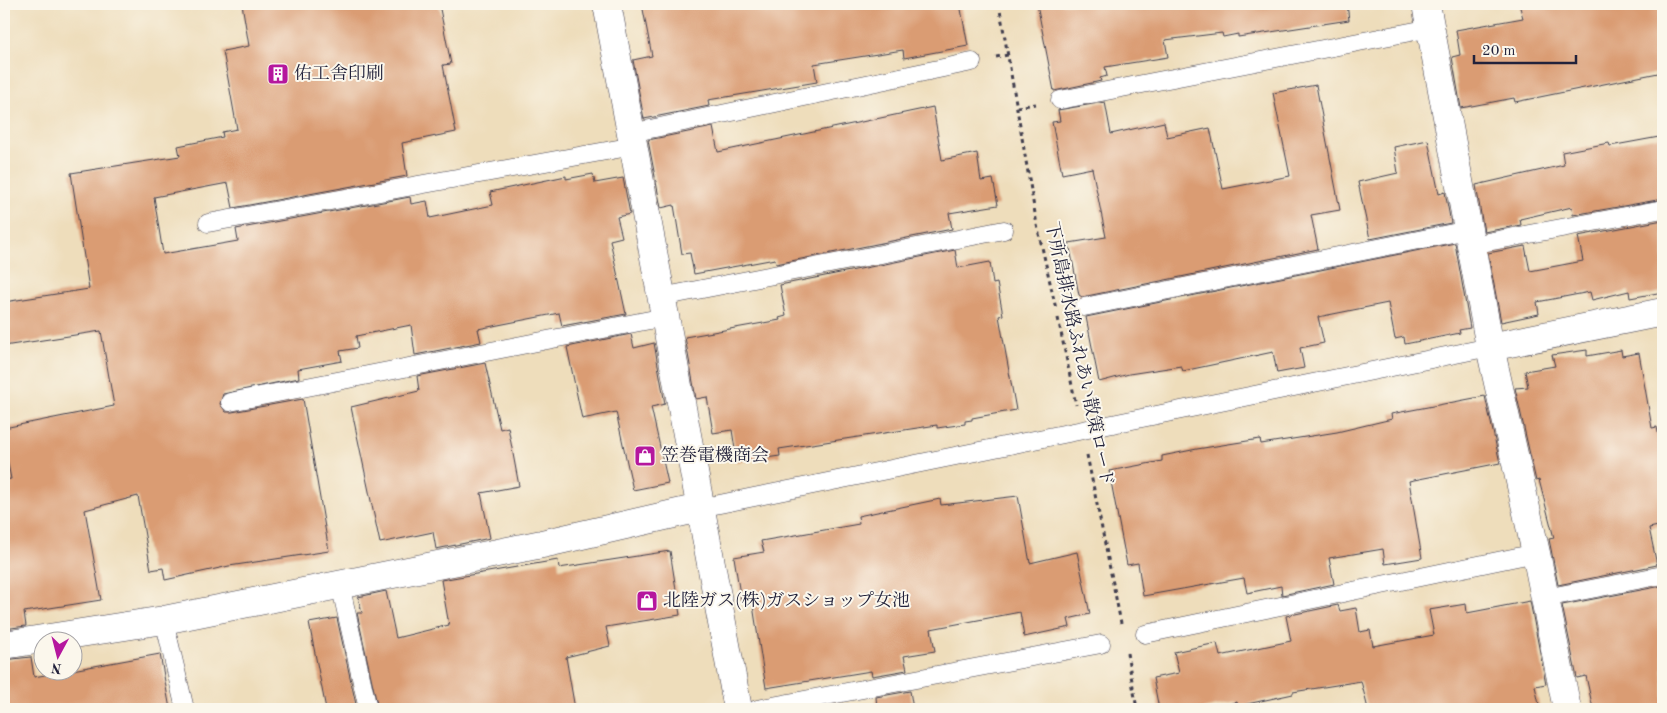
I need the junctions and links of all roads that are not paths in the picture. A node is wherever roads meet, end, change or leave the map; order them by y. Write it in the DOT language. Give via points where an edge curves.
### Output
graph roads {
  1 [pos="607,4"];
  2 [pos="1429,16"];
  3 [pos="972,62"];
  4 [pos="1060,100"];
  5 [pos="632,140"];
  6 [pos="1663,209"];
  7 [pos="208,223"];
  8 [pos="1004,230"];
  9 [pos="1470,238"];
  10 [pos="663,307"];
  11 [pos="1084,307"];
  12 [pos="1663,312"];
  13 [pos="1490,348"];
  14 [pos="230,402"];
  15 [pos="700,508"];
  16 [pos="1536,553"];
  17 [pos="1663,575"];
  18 [pos="340,584"];
  19 [pos="1545,598"];
  20 [pos="164,620"];
  21 [pos="1145,634"];
  22 [pos="1101,644"];
  23 [pos="4,645"];
  24 [pos="185,709"];
  25 [pos="368,709"];
  26 [pos="738,709"];
  27 [pos="756,709"];
  28 [pos="1567,709"];
  1 -- 5 [label="street"];
  2 -- 4 [label="lane"];
  2 -- 9 [label="street"];
  3 -- 5 [label="lane"];
  5 -- 7 [label="lane"];
  5 -- 10 [label="street"];
  6 -- 9 [label="lane"];
  8 -- 10 [label="lane"];
  9 -- 11 [label="lane"];
  9 -- 13 [label="street"];
  10 -- 14 [label="lane"];
  10 -- 15 [label="street"];
  12 -- 13 [label="street"];
  13 -- 15 [label="lane"];
  13 -- 16 [label="street"];
  15 -- 18 [label="street" via="542,544"];
  15 -- 26 [label="street"];
  16 -- 19 [label="street"];
  16 -- 21 [label="lane"];
  17 -- 19 [label="lane"];
  18 -- 20 [label="street"];
  18 -- 25 [label="lane"];
  19 -- 28 [label="street"];
  20 -- 23 [label="street"];
  20 -- 24 [label="lane"];
  22 -- 27 [label="lane"];
}
